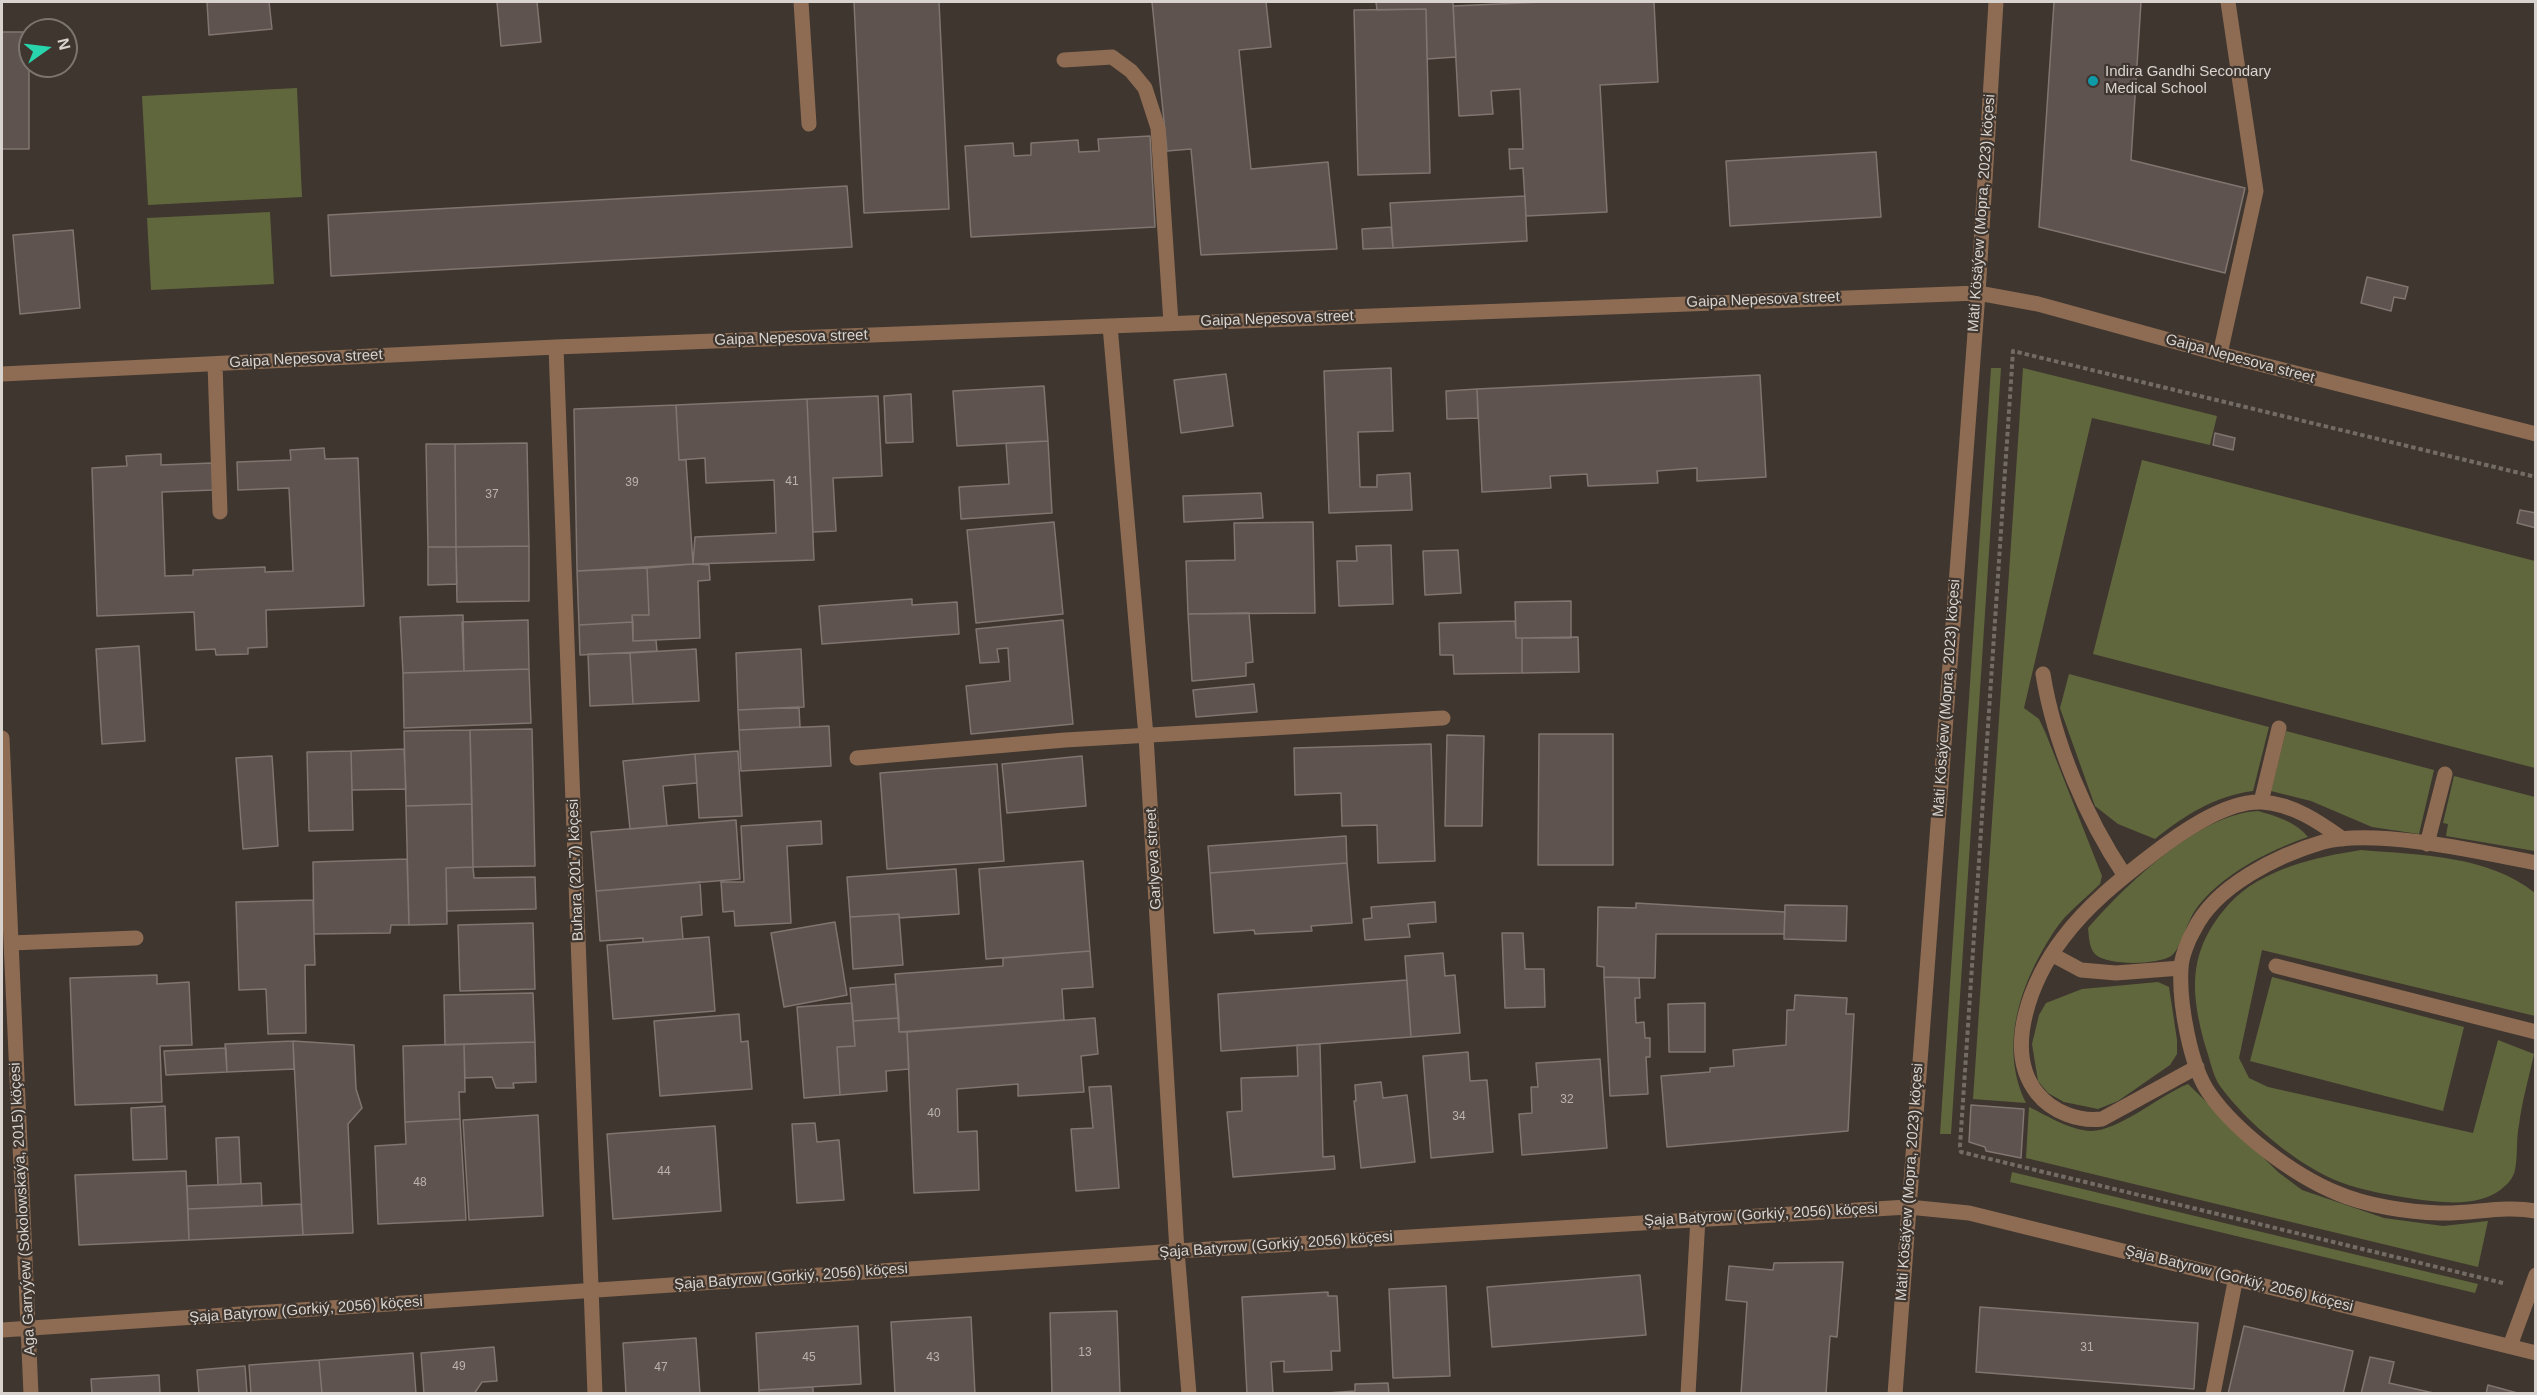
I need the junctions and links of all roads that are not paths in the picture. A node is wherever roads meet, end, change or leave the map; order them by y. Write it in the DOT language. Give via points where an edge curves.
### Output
graph roads {
  1 [pos="801,2"];
  2 [pos="1996,2"];
  3 [pos="2229,2"];
  4 [pos="1064,60"];
  5 [pos="808,124"];
  6 [pos="1978,293"];
  7 [pos="1172,323"];
  8 [pos="1110,326"];
  9 [pos="556,347"];
  10 [pos="2220,354"];
  11 [pos="215,364"];
  12 [pos="2,374"];
  13 [pos="2535,434"];
  14 [pos="220,512"];
  15 [pos="2043,675"];
  16 [pos="1443,718"];
  17 [pos="2279,728"];
  18 [pos="1146,736"];
  19 [pos="2,738"];
  20 [pos="856,758"];
  21 [pos="2445,774"];
  22 [pos="2261,802"];
  23 [pos="2343,839"];
  24 [pos="2427,844"];
  25 [pos="2535,863"];
  26 [pos="2125,876"];
  27 [pos="136,938"];
  28 [pos="11,943"];
  29 [pos="2053,955"];
  30 [pos="2276,966"];
  31 [pos="2181,968"];
  32 [pos="2535,1032"];
  33 [pos="2197,1067"];
  34 [pos="1908,1207"];
  35 [pos="2535,1211"];
  36 [pos="1698,1218"];
  37 [pos="1177,1251"];
  38 [pos="2535,1275"];
  39 [pos="2236,1277"];
  40 [pos="591,1291"];
  41 [pos="28,1328"];
  42 [pos="2,1330"];
  43 [pos="2510,1346"];
  44 [pos="2535,1353"];
  45 [pos="31,1394"];
  46 [pos="595,1394"];
  47 [pos="1189,1394"];
  48 [pos="1688,1394"];
  49 [pos="1894,1394"];
  50 [pos="2213,1394"];
  1 -- 5 [label="street"];
  2 -- 6 [label="street, Mäti Kösäýew (Mopra, 2023) köçesi"];
  3 -- 10 [label="street" via="2256,191"];
  4 -- 7 [label="street" via="1112,57 1145,88 1158,128"];
  6 -- 7 [label="street, Gaipa Nepesova street"];
  6 -- 10 [label="street, Gaipa Nepesova street" via="2038,304"];
  6 -- 34 [label="street, Mäti Kösäýew (Mopra, 2023) köçesi"];
  7 -- 8 [label="street, Gaipa Nepesova street"];
  8 -- 9 [label="street, Gaipa Nepesova street"];
  8 -- 18 [label="street, Garlyeva street"];
  9 -- 11 [label="street, Gaipa Nepesova street"];
  9 -- 40 [label="street, Buhara (2017) köçesi"];
  10 -- 13 [label="street, Gaipa Nepesova street"];
  11 -- 12 [label="street, Gaipa Nepesova street"];
  11 -- 14 [label="street"];
  15 -- 26 [label="street" via="2049,710 2089,815"];
  16 -- 18 [label="street"];
  17 -- 22 [label="street"];
  18 -- 20 [label="street"];
  18 -- 37 [label="street, Garlyeva street"];
  19 -- 28 [label="street, Aga Garryýew (Sokolowskaýa, 2015) köçesi"];
  21 -- 24 [label="street"];
  22 -- 23 [label="street" via="2289,807"];
  22 -- 26 [label="street" via="2242,804 2178,835"];
  23 -- 24 [label="street" via="2360,837"];
  23 -- 31 [label="street" via="2284,856 2220,896 2194,929"];
  24 -- 25 [label="street"];
  26 -- 29 [label="street" via="2104,892"];
  27 -- 28 [label="street"];
  28 -- 41 [label="street, Aga Garryýew (Sokolowskaýa, 2015) köçesi"];
  29 -- 31 [label="street" via="2081,970 2116,973"];
  29 -- 33 [label="street" via="2026,1012 2021,1047 2032,1086 2044,1101 2066,1114 2102,1119"];
  30 -- 32 [label="street"];
  31 -- 33 [label="street" via="2183,1012"];
  33 -- 35 [label="street" via="2208,1093 2242,1130 2287,1168 2338,1194 2383,1206 2440,1213 2515,1207"];
  34 -- 36 [label="street, Şaja Batyrow (Gorkiý, 2056) köçesi"];
  34 -- 39 [label="street, Şaja Batyrow (Gorkiý, 2056) köçesi" via="1970,1214"];
  34 -- 49 [label="street, Mäti Kösäýew (Mopra, 2023) köçesi"];
  36 -- 37 [label="street, Şaja Batyrow (Gorkiý, 2056) köçesi"];
  36 -- 48 [label="street"];
  37 -- 40 [label="street, Şaja Batyrow (Gorkiý, 2056) köçesi"];
  37 -- 47 [label="street, Garlyeva street"];
  38 -- 43 [label="street"];
  39 -- 43 [label="street, Şaja Batyrow (Gorkiý, 2056) köçesi"];
  39 -- 50 [label="street"];
  40 -- 41 [label="street, Şaja Batyrow (Gorkiý, 2056) köçesi"];
  40 -- 46 [label="street, Buhara (2017) köçesi"];
  41 -- 42 [label="street, Şaja Batyrow (Gorkiý, 2056) köçesi"];
  41 -- 45 [label="street, Aga Garryýew (Sokolowskaýa, 2015) köçesi"];
  43 -- 44 [label="street, Şaja Batyrow (Gorkiý, 2056) köçesi"];
}
